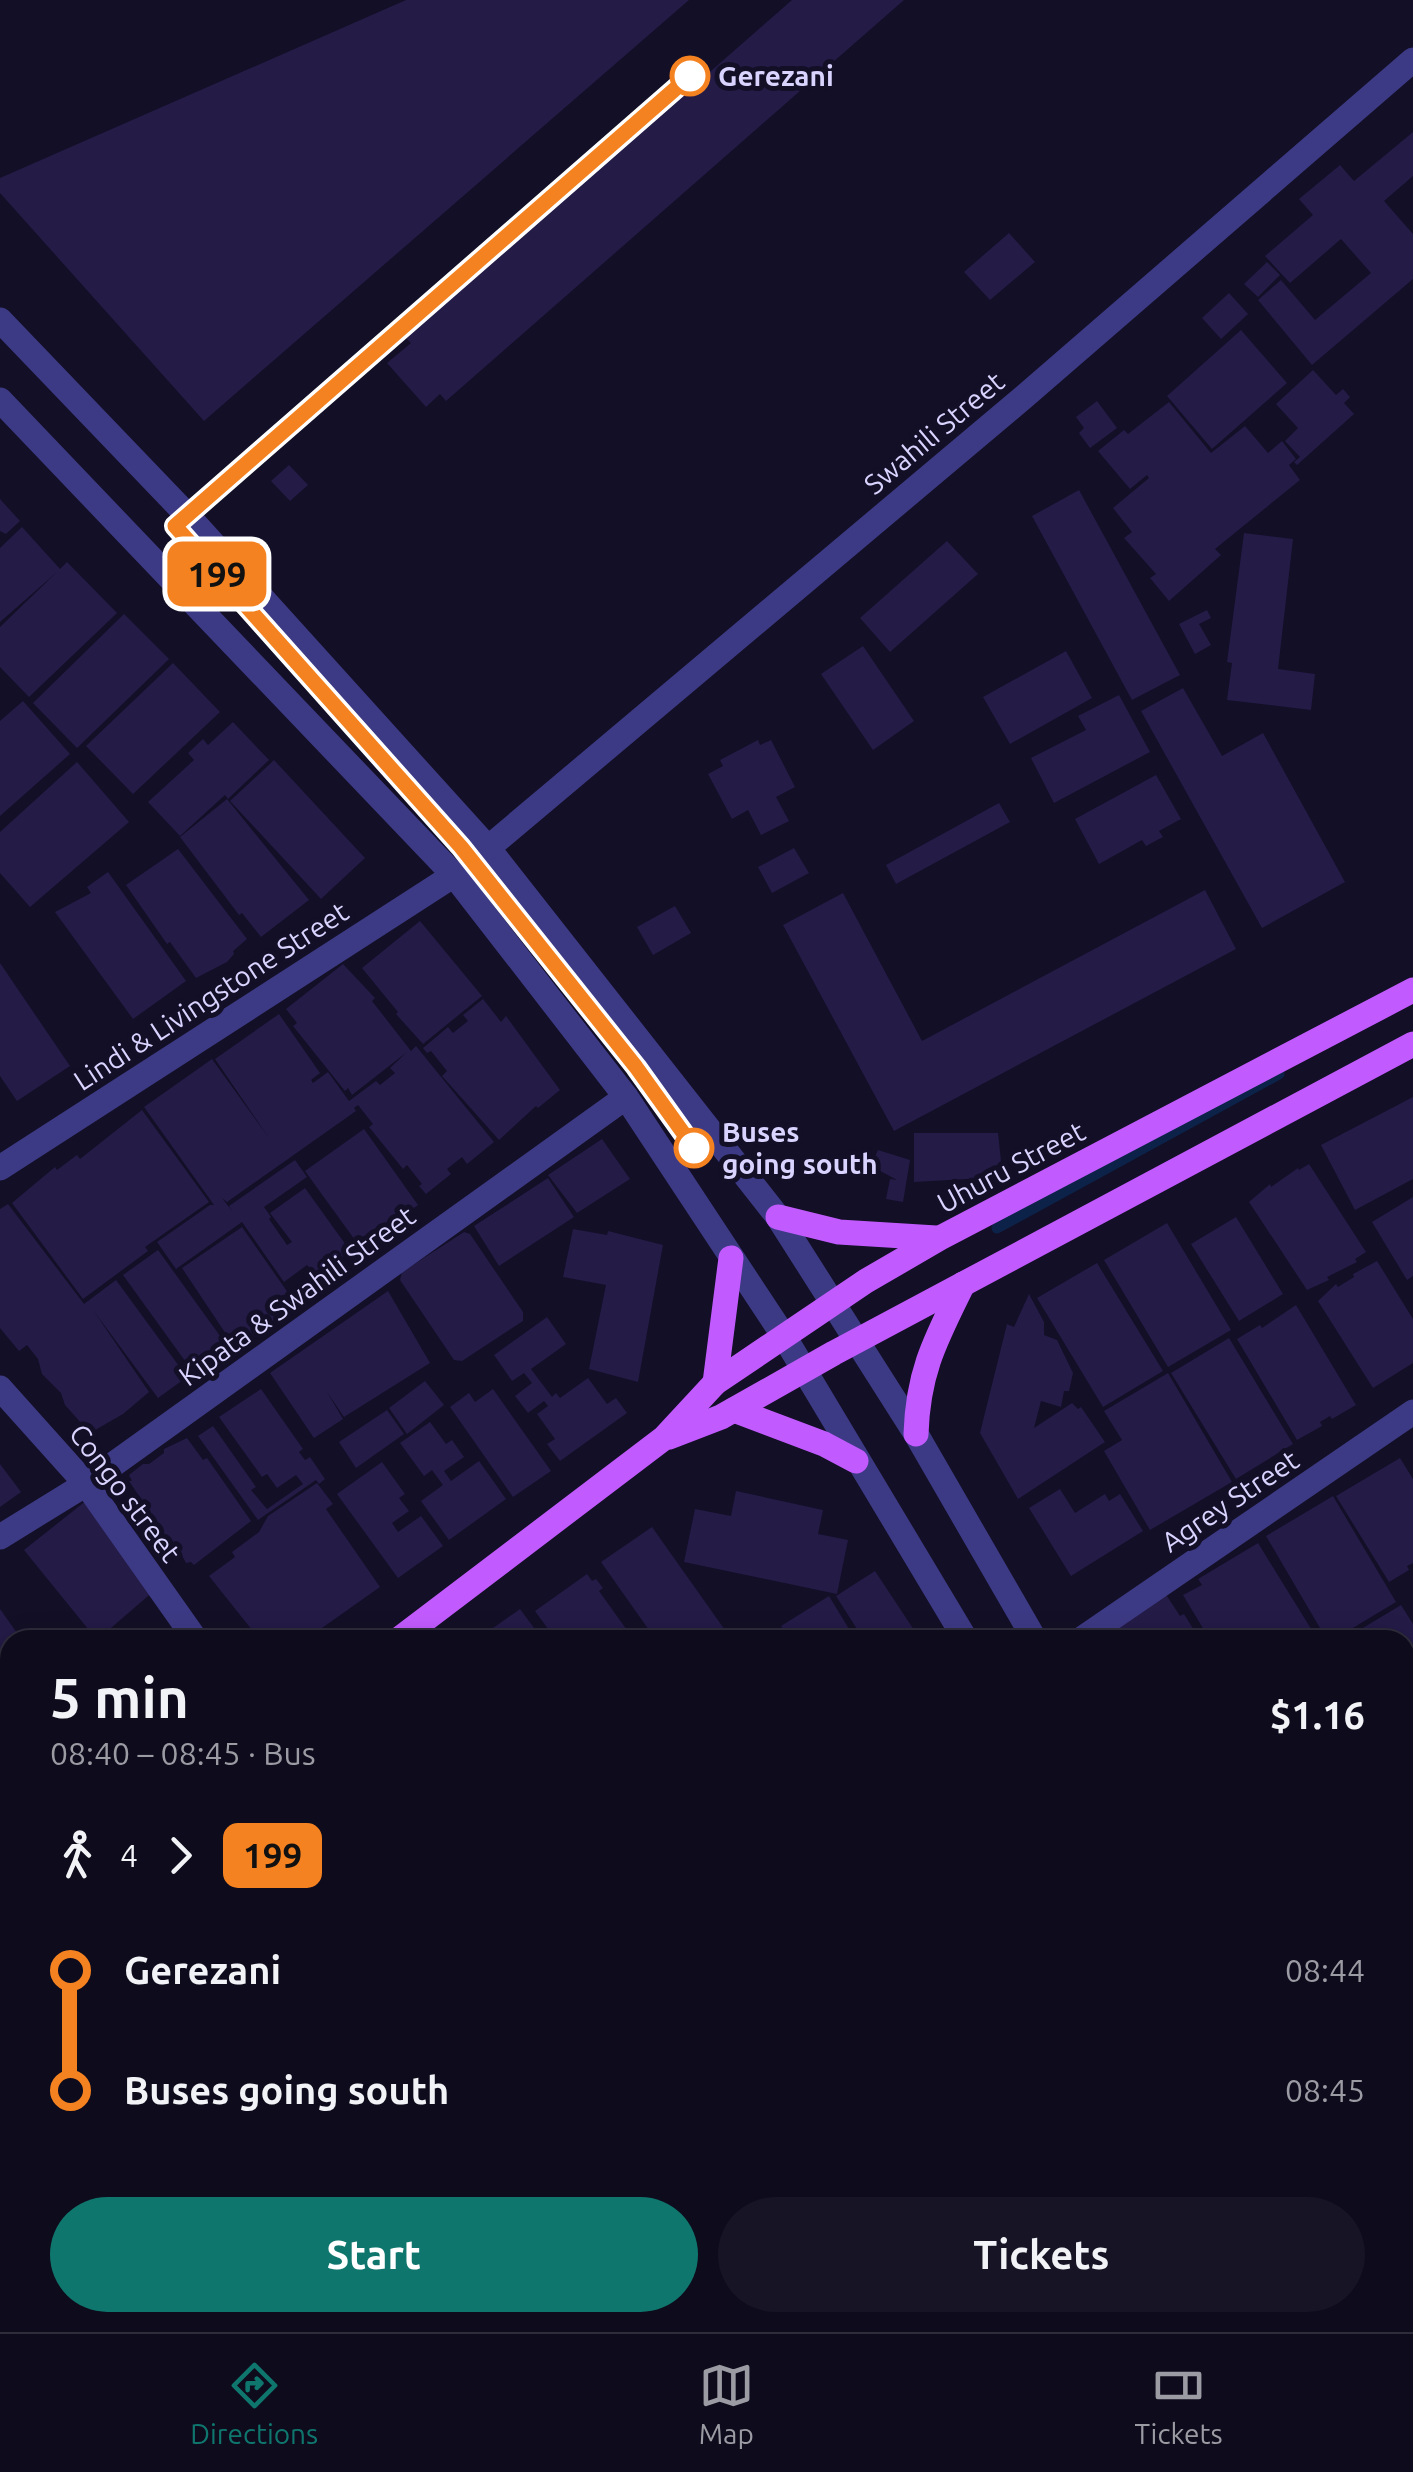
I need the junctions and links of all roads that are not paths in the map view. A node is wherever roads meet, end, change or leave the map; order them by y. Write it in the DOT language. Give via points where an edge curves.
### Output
graph roads {
  1 [pos="1413,60"];
  2 [pos="0,320"];
  3 [pos="0,400"];
  4 [pos="488,848"];
  5 [pos="454,876"];
  6 [pos="1413,990"];
  7 [pos="1413,1044"];
  8 [pos="626,1097"];
  9 [pos="0,1168"];
  10 [pos="778,1217"];
  11 [pos="940,1238"];
  12 [pos="730,1258"];
  13 [pos="963,1284"];
  14 [pos="834,1304"];
  15 [pos="785,1338"];
  16 [pos="858,1341"];
  17 [pos="804,1372"];
  18 [pos="716,1383"];
  19 [pos="0,1388"];
  20 [pos="734,1410"];
  21 [pos="1413,1412"];
  22 [pos="916,1434"];
  23 [pos="664,1438"];
  24 [pos="856,1460"];
  25 [pos="86,1484"];
  26 [pos="0,1538"];
  27 [pos="189,1630"];
  28 [pos="411,1630"];
  29 [pos="960,1630"];
  30 [pos="1030,1630"];
  31 [pos="1095,1630"];
  1 -- 4 [label="street, Swahili Street"];
  2 -- 4 [label="street" via="188,516"];
  3 -- 5 [label="street"];
  4 -- 10 [label="street"];
  5 -- 8 [label="street"];
  5 -- 9 [label="street, Lindi & Livingstone Street"];
  6 -- 11 [label="main road, Uhuru Street"];
  7 -- 13 [label="main road, Uhuru Street"];
  8 -- 12 [label="street"];
  8 -- 25 [label="street, Kipata & Swahili Street"];
  10 -- 11 [label="main road" via="840,1232"];
  10 -- 14 [label="street"];
  11 -- 14 [label="main road, Uhuru Street"];
  12 -- 15 [label="street"];
  12 -- 18 [label="main road"];
  13 -- 16 [label="main road, Uhuru Street"];
  13 -- 22 [label="main road" via="923,1371"];
  14 -- 15 [label="main road, Uhuru Street"];
  14 -- 16 [label="street"];
  15 -- 17 [label="street"];
  15 -- 18 [label="main road, Uhuru Street"];
  16 -- 17 [label="main road, Uhuru Street"];
  16 -- 22 [label="street"];
  17 -- 20 [label="main road, Uhuru Street"];
  17 -- 24 [label="street"];
  18 -- 23 [label="main road, Uhuru Street"];
  19 -- 25 [label="street, Congo street"];
  20 -- 23 [label="main road, Uhuru Street"];
  20 -- 24 [label="main road"];
  21 -- 31 [label="street, Agrey Street"];
  22 -- 30 [label="street"];
  23 -- 28 [label="main road, Uhuru Street"];
  24 -- 29 [label="street"];
  25 -- 26 [label="street, Kipata & Swahili Street"];
  25 -- 27 [label="street, Congo street"];
}
